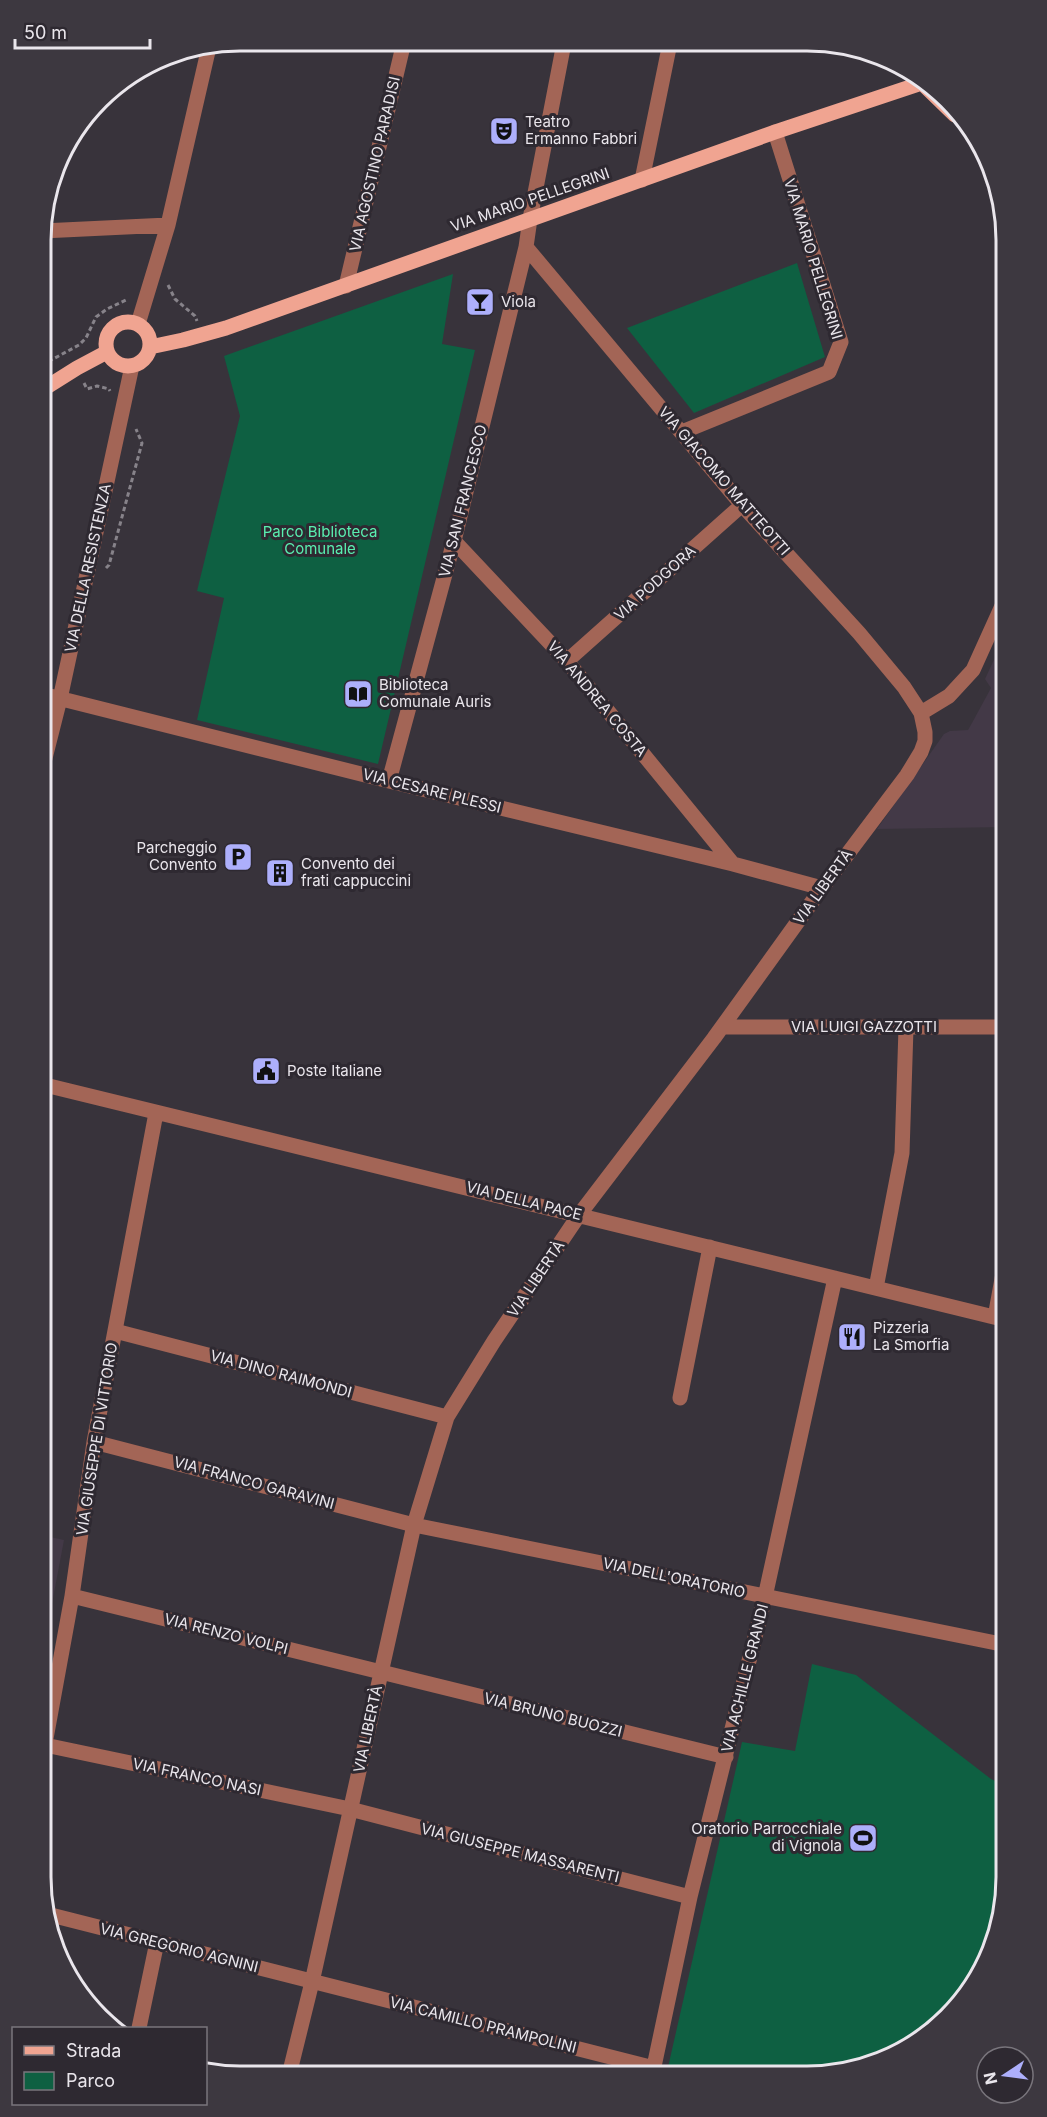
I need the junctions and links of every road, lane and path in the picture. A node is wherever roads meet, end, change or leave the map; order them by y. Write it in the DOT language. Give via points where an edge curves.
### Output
graph roads {
  1 [pos="402,51"];
  2 [pos="562,51"];
  3 [pos="668,51"];
  4 [pos="207,54"];
  5 [pos="914,84"];
  6 [pos="775,132"];
  7 [pos="642,180"];
  8 [pos="530,219"];
  9 [pos="168,225"];
  10 [pos="51,231"];
  11 [pos="526,248"];
  12 [pos="167,285"];
  13 [pos="346,286"];
  14 [pos="129,297"];
  15 [pos="138,324"];
  16 [pos="204,335"];
  17 [pos="150,347"];
  18 [pos="107,352"];
  19 [pos="51,360"];
  20 [pos="132,366"];
  21 [pos="51,384"];
  22 [pos="682,432"];
  23 [pos="742,505"];
  24 [pos="454,541"];
  25 [pos="996,619"];
  26 [pos="567,662"];
  27 [pos="51,696"];
  28 [pos="60,699"];
  29 [pos="921,713"];
  30 [pos="51,734"];
  31 [pos="389,781"];
  32 [pos="734,864"];
  33 [pos="822,888"];
  34 [pos="722,1027"];
  35 [pos="996,1027"];
  36 [pos="906,1028"];
  37 [pos="51,1087"];
  38 [pos="156,1113"];
  39 [pos="579,1215"];
  40 [pos="710,1247"];
  41 [pos="835,1278"];
  42 [pos="876,1288"];
  43 [pos="996,1318"];
  44 [pos="114,1331"];
  45 [pos="680,1398"];
  46 [pos="447,1418"];
  47 [pos="94,1442"];
  48 [pos="414,1525"];
  49 [pos="72,1596"];
  50 [pos="765,1597"];
  51 [pos="996,1643"];
  52 [pos="380,1673"];
  53 [pos="51,1712"];
  54 [pos="51,1746"];
  55 [pos="726,1757"];
  56 [pos="350,1809"];
  57 [pos="690,1897"];
  58 [pos="56,1916"];
  59 [pos="157,1942"];
  60 [pos="312,1982"];
  61 [pos="139,2027"];
  62 [pos="291,2066"];
  63 [pos="630,2066"];
  64 [pos="654,2066"];
  1 -- 13 [label="street, VIA AGOSTINO PARADISI"];
  2 -- 8 [label="street, VIA SAN FRANCESCO"];
  3 -- 7 [label="street"];
  4 -- 9 [label="street"];
  5 -- 6 [label="main road, VIA MARIO PELLEGRINI"];
  6 -- 7 [label="main road, VIA MARIO PELLEGRINI"];
  6 -- 22 [label="street, VIA MARIO PELLEGRINI" via="841,342 829,372"];
  7 -- 8 [label="main road, VIA MARIO PELLEGRINI"];
  8 -- 11 [label="street, VIA SAN FRANCESCO"];
  8 -- 13 [label="main road, VIA MARIO PELLEGRINI"];
  9 -- 10 [label="street"];
  9 -- 15 [label="street"];
  11 -- 22 [label="street, VIA GIACOMO MATTEOTTI"];
  11 -- 24 [label="street, VIA SAN FRANCESCO"];
  12 -- 16 [label="path" via="175,299 195,316"];
  13 -- 16 [label="main road, VIA MARIO PELLEGRINI"];
  14 -- 19 [label="path" via="96,317 79,345"];
  15 -- 17 [label="main road" via="148,333"];
  15 -- 18 [label="main road" via="124,321 112,327 106,339"];
  16 -- 17 [label="main road, VIA MARIO PELLEGRINI"];
  17 -- 20 [label="main road" via="144,359"];
  18 -- 20 [label="main road" via="117,363"];
  18 -- 21 [label="main road"];
  20 -- 28 [label="street, VIA DELLA RESISTENZA"];
  22 -- 23 [label="street, VIA GIACOMO MATTEOTTI"];
  23 -- 26 [label="street, VIA PODGORA"];
  23 -- 29 [label="street, VIA GIACOMO MATTEOTTI" via="866,642"];
  24 -- 26 [label="street, VIA ANDREA COSTA"];
  24 -- 31 [label="street, VIA SAN FRANCESCO"];
  25 -- 29 [label="street" via="973,670 950,696"];
  26 -- 32 [label="street, VIA ANDREA COSTA"];
  27 -- 28 [label="street, VIA CESARE PLESSI"];
  28 -- 30 [label="street, VIA DELLA RESISTENZA"];
  28 -- 31 [label="street, VIA CESARE PLESSI"];
  29 -- 33 [label="street, VIA LIBERTÀ" via="925,741 915,763"];
  31 -- 32 [label="street, VIA CESARE PLESSI"];
  32 -- 33 [label="street, VIA CESARE PLESSI"];
  33 -- 34 [label="street, VIA LIBERTÀ"];
  34 -- 36 [label="street, VIA LUIGI GAZZOTTI"];
  34 -- 39 [label="street, VIA LIBERTÀ"];
  35 -- 36 [label="street, VIA LUIGI GAZZOTTI"];
  36 -- 42 [label="street" via="902,1153"];
  37 -- 38 [label="street, VIA DELLA PACE"];
  38 -- 39 [label="street, VIA DELLA PACE"];
  38 -- 44 [label="street, VIA GIUSEPPE DI VITTORIO"];
  39 -- 40 [label="street, VIA DELLA PACE"];
  39 -- 46 [label="street, VIA LIBERTÀ"];
  40 -- 41 [label="street, VIA DELLA PACE"];
  40 -- 45 [label="street"];
  41 -- 42 [label="street, VIA DELLA PACE"];
  41 -- 50 [label="street, VIA ACHILLE GRANDI"];
  42 -- 43 [label="street, VIA DELLA PACE"];
  44 -- 46 [label="street, VIA DINO RAIMONDI"];
  44 -- 47 [label="street, VIA GIUSEPPE DI VITTORIO"];
  46 -- 48 [label="street, VIA LIBERTÀ"];
  47 -- 48 [label="street, VIA FRANCO GARAVINI"];
  47 -- 49 [label="street, VIA GIUSEPPE DI VITTORIO"];
  48 -- 50 [label="street, VIA DELL'ORATORIO"];
  48 -- 52 [label="street, VIA LIBERTÀ"];
  49 -- 52 [label="street, VIA RENZO VOLPI"];
  49 -- 53 [label="street, VIA GIUSEPPE DI VITTORIO"];
  50 -- 51 [label="street, VIA DELL'ORATORIO"];
  50 -- 55 [label="street, VIA ACHILLE GRANDI"];
  52 -- 55 [label="street, VIA BRUNO BUOZZI"];
  52 -- 56 [label="street, VIA LIBERTÀ"];
  54 -- 56 [label="street, VIA FRANCO NASI"];
  55 -- 57 [label="street, VIA ACHILLE GRANDI"];
  56 -- 57 [label="street, VIA GIUSEPPE MASSARENTI"];
  56 -- 60 [label="street, VIA LIBERTÀ"];
  57 -- 64 [label="street, VIA ACHILLE GRANDI"];
  58 -- 59 [label="street, VIA GREGORIO AGNINI"];
  59 -- 60 [label="street, VIA GREGORIO AGNINI"];
  59 -- 61 [label="street"];
  60 -- 62 [label="street, VIA LIBERTÀ"];
  60 -- 63 [label="street, VIA CAMILLO PRAMPOLINI"];
}
